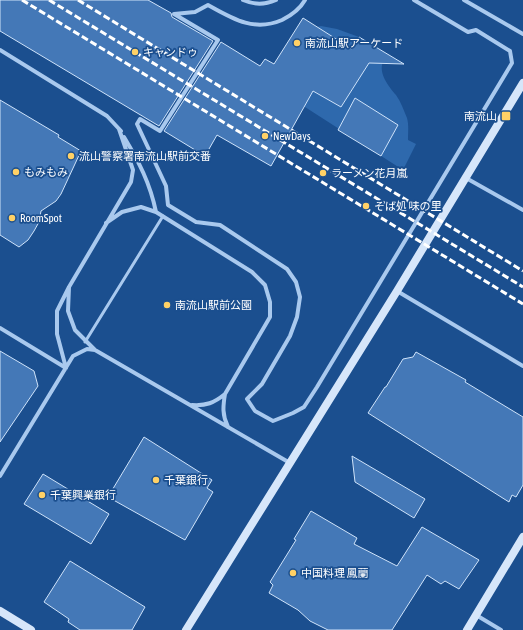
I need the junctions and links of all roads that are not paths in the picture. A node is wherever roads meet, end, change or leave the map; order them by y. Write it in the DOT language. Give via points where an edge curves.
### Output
graph roads {
  1 [pos="243,0"];
  2 [pos="276,0"];
  3 [pos="305,0"];
  4 [pos="414,0"];
  5 [pos="464,0"];
  6 [pos="523,34"];
  7 [pos="0,50"];
  8 [pos="523,83"];
  9 [pos="119,129"];
  10 [pos="466,178"];
  11 [pos="523,210"];
  12 [pos="156,212"];
  13 [pos="163,216"];
  14 [pos="106,223"];
  15 [pos="69,287"];
  16 [pos="398,291"];
  17 [pos="0,328"];
  18 [pos="86,342"];
  19 [pos="96,350"];
  20 [pos="523,366"];
  21 [pos="66,368"];
  22 [pos="225,394"];
  23 [pos="190,405"];
  24 [pos="228,427"];
  25 [pos="290,463"];
  26 [pos="0,476"];
  27 [pos="523,536"];
  28 [pos="0,611"];
  29 [pos="476,615"];
  30 [pos="31,630"];
  31 [pos="186,630"];
  32 [pos="467,630"];
  33 [pos="501,630"];
  1 -- 2 [label="street" via="265,4"];
  3 -- 4 [label="street" via="301,7 289,16 265,25 255,26 230,18 208,5 195,12 174,14 218,40 160,131 140,119 137,124 166,186 168,205 196,222 220,225 287,269 296,282 300,297 297,317 290,336 262,384 247,399 255,411 273,421 304,407 512,63 510,51 476,30 468,32"];
  5 -- 6 [label="street"];
  7 -- 9 [label="street" via="107,116"];
  8 -- 10 [label="street"];
  9 -- 12 [label="street" via="146,175"];
  9 -- 14 [label="street" via="133,170 131,182"];
  10 -- 11 [label="street"];
  10 -- 16 [label="street"];
  12 -- 13 [label="street"];
  12 -- 14 [label="street" via="141,207 122,212"];
  13 -- 18 [label="lane"];
  13 -- 22 [label="street" via="252,272 265,285 270,302 270,317"];
  14 -- 15 [label="street"];
  15 -- 18 [label="street" via="68,311 75,330"];
  15 -- 21 [label="street" via="57,311 57,334"];
  16 -- 20 [label="street"];
  16 -- 25 [label="street"];
  17 -- 21 [label="street"];
  18 -- 19 [label="street"];
  19 -- 21 [label="street" via="82,351 74,356"];
  19 -- 23 [label="street"];
  21 -- 26 [label="street"];
  22 -- 23 [label="street" via="216,402 204,406"];
  22 -- 24 [label="street" via="223,408"];
  23 -- 24 [label="street"];
  24 -- 25 [label="street"];
  25 -- 31 [label="street"];
  27 -- 29 [label="street"];
  28 -- 30 [label="street"];
  29 -- 32 [label="street"];
  29 -- 33 [label="street"];
}
